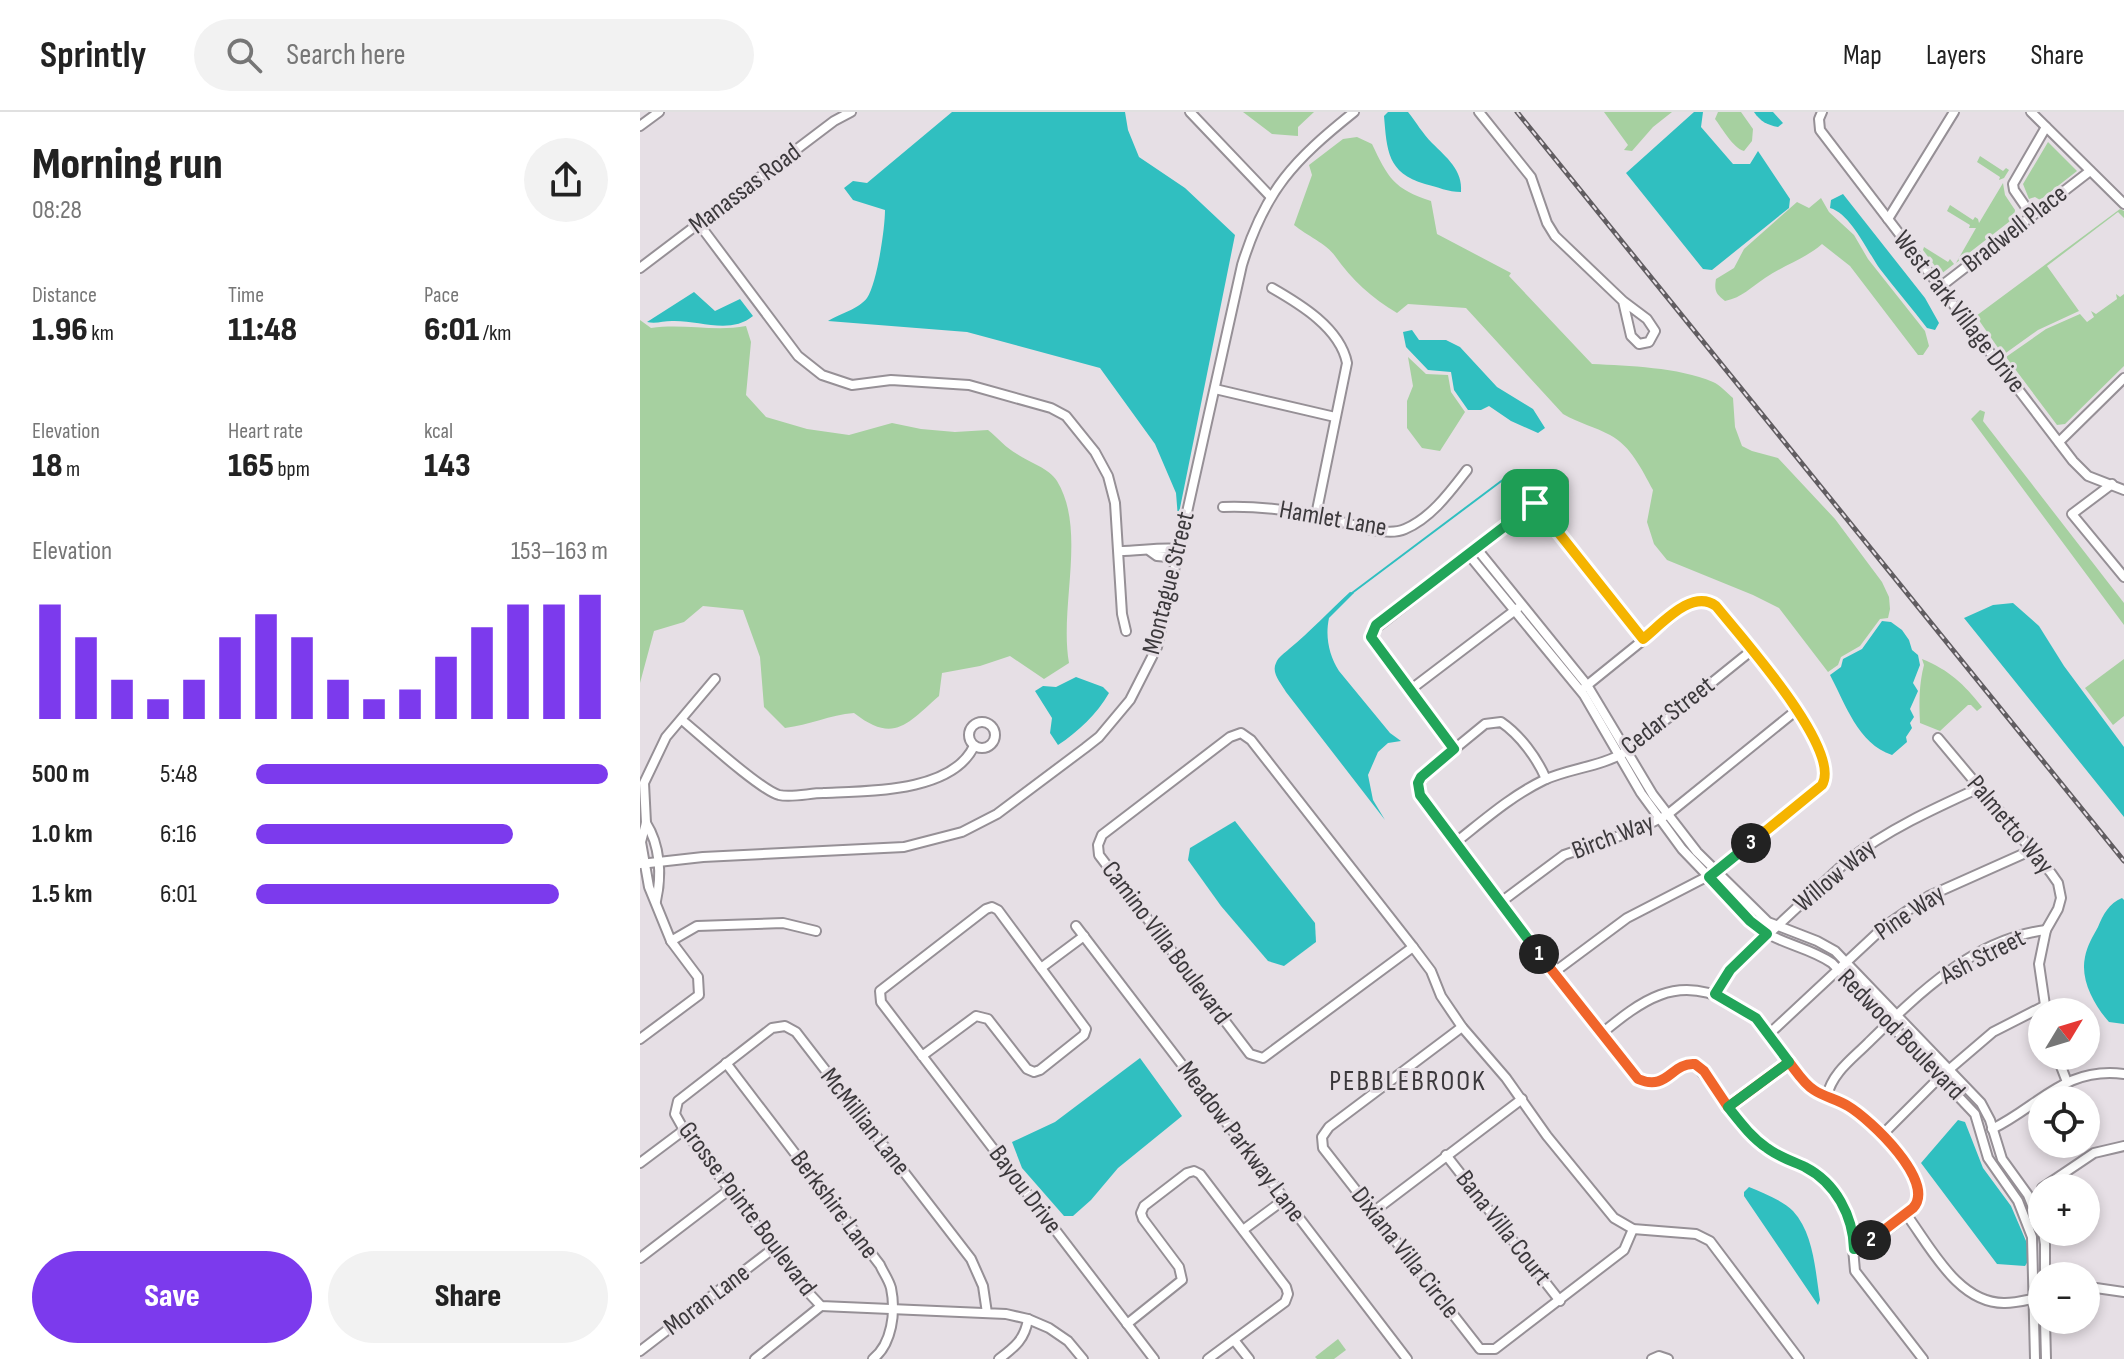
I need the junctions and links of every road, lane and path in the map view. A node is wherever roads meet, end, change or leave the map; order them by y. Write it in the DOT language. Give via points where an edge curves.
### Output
graph roads {
  1 [pos="659,112"];
  2 [pos="851,112"];
  3 [pos="1190,112"];
  4 [pos="1354,112"];
  5 [pos="1479,112"];
  6 [pos="1822,112"];
  7 [pos="1954,112"];
  8 [pos="2031,112"];
  9 [pos="640,126"];
  10 [pos="2046,127"];
  11 [pos="2090,171"];
  12 [pos="1270,196"];
  13 [pos="2124,204"];
  14 [pos="2032,216"];
  15 [pos="1888,219"];
  16 [pos="699,224"];
  17 [pos="640,268"];
  18 [pos="1940,287"];
  19 [pos="1272,288"];
  20 [pos="1623,301"];
  21 [pos="2124,378"];
  22 [pos="1215,389"];
  23 [pos="1335,417"];
  24 [pos="2059,442"];
  25 [pos="1467,470"];
  26 [pos="1563,481"];
  27 [pos="2112,484"];
  28 [pos="2124,490"];
  29 [pos="1535,503"];
  30 [pos="1223,507"];
  31 [pos="1316,515"];
  32 [pos="1119,551"];
  33 [pos="1473,552"];
  34 [pos="1179,554"];
  35 [pos="2124,577"];
  36 [pos="1518,608"];
  37 [pos="1126,631"];
  38 [pos="1643,639"];
  39 [pos="1751,651"];
  40 [pos="715,679"];
  41 [pos="1584,688"];
  42 [pos="1410,690"];
  43 [pos="1798,709"];
  44 [pos="682,720"];
  45 [pos="1938,738"];
  46 [pos="974,746"];
  47 [pos="1454,749"];
  48 [pos="1623,753"];
  49 [pos="1546,779"];
  50 [pos="1979,788"];
  51 [pos="1664,817"];
  52 [pos="646,823"];
  53 [pos="1456,842"];
  54 [pos="2032,850"];
  55 [pos="658,861"];
  56 [pos="642,863"];
  57 [pos="1712,874"];
  58 [pos="656,902"];
  59 [pos="1501,902"];
  60 [pos="1076,926"];
  61 [pos="1776,927"];
  62 [pos="2046,930"];
  63 [pos="816,931"];
  64 [pos="1767,934"];
  65 [pos="1084,936"];
  66 [pos="671,941"];
  67 [pos="1413,947"];
  68 [pos="1843,965"];
  69 [pos="1041,968"];
  70 [pos="1553,973"];
  71 [pos="1715,994"];
  72 [pos="2044,998"];
  73 [pos="1897,1015"];
  74 [pos="2028,1017"];
  75 [pos="1889,1022"];
  76 [pos="1462,1027"];
  77 [pos="1601,1034"];
  78 [pos="1768,1035"];
  79 [pos="640,1039"];
  80 [pos="922,1056"];
  81 [pos="1789,1062"];
  82 [pos="726,1063"];
  83 [pos="1949,1069"];
  84 [pos="2062,1070"];
  85 [pos="2124,1074"];
  86 [pos="1941,1077"];
  87 [pos="2067,1082"];
  88 [pos="699,1084"];
  89 [pos="1827,1096"];
  90 [pos="1522,1099"];
  91 [pos="1728,1107"];
  92 [pos="1993,1129"];
  93 [pos="684,1130"];
  94 [pos="1982,1133"];
  95 [pos="1883,1134"];
  96 [pos="2124,1146"];
  97 [pos="1446,1155"];
  98 [pos="640,1163"];
  99 [pos="2063,1174"];
  100 [pos="729,1190"];
  101 [pos="2028,1195"];
  102 [pos="1285,1199"];
  103 [pos="2018,1201"];
  104 [pos="1373,1212"];
  105 [pos="1906,1214"];
  106 [pos="1633,1229"];
  107 [pos="1243,1230"];
  108 [pos="774,1248"];
  109 [pos="1854,1249"];
  110 [pos="640,1258"];
  111 [pos="2035,1262"];
  112 [pos="2100,1289"];
  113 [pos="2124,1292"];
  114 [pos="2028,1299"];
  115 [pos="1560,1301"];
  116 [pos="821,1306"];
  117 [pos="892,1310"];
  118 [pos="987,1313"];
  119 [pos="1028,1319"];
  120 [pos="1127,1324"];
  121 [pos="2036,1334"];
  122 [pos="2045,1334"];
  123 [pos="1234,1340"];
  124 [pos="640,1351"];
  125 [pos="755,1359"];
  126 [pos="873,1359"];
  127 [pos="999,1359"];
  128 [pos="1083,1359"];
  129 [pos="1154,1359"];
  130 [pos="1208,1359"];
  131 [pos="1249,1359"];
  132 [pos="1407,1359"];
  133 [pos="1652,1359"];
  134 [pos="1668,1359"];
  135 [pos="1799,1359"];
  136 [pos="1923,1359"];
  137 [pos="2035,1359"];
  138 [pos="2046,1359"];
  1 -- 9 [label="street"];
  2 -- 16 [label="street, Manassas Road"];
  3 -- 12 [label="street"];
  4 -- 12 [label="street, Montague Street" via="1313,145"];
  5 -- 20 [label="street" via="1531,177 1555,236"];
  6 -- 15 [label="street, West Park Village Drive" via="1820,130"];
  7 -- 15 [label="street"];
  8 -- 10 [label="street"];
  10 -- 11 [label="street"];
  10 -- 14 [label="street" via="2013,184"];
  11 -- 13 [label="street"];
  11 -- 14 [label="street, Bradwell Place"];
  12 -- 22 [label="street, Montague Street" via="1242,265"];
  14 -- 18 [label="street, Bradwell Place"];
  15 -- 18 [label="street, West Park Village Drive"];
  16 -- 17 [label="street, Manassas Road"];
  16 -- 32 [label="street" via="798,356 822,375 852,385 891,380 969,385 1066,416 1108,476"];
  18 -- 24 [label="street, West Park Village Drive"];
  19 -- 23 [label="street" via="1303,306 1342,346 1347,371"];
  20 -- 20 [label="street" via="1634,341 1649,342 1652,325"];
  21 -- 24 [label="street"];
  22 -- 23 [label="street"];
  22 -- 34 [label="street, Montague Street"];
  23 -- 31 [label="street"];
  24 -- 27 [label="street, West Park Village Drive" via="2088,476"];
  25 -- 31 [label="street, Hamlet Lane" via="1442,501 1404,530 1389,533"];
  26 -- 29 [label="street"];
  27 -- 28 [label="street, West Park Village Drive"];
  27 -- 35 [label="street" via="2072,514"];
  29 -- 33 [label="street"];
  29 -- 38 [label="street"];
  30 -- 31 [label="street, Hamlet Lane"];
  32 -- 34 [label="street"];
  32 -- 37 [label="street"];
  33 -- 36 [label="street, Redwood Boulevard"];
  33 -- 42 [label="street" via="1372,631 1372,640"];
  34 -- 55 [label="street, Montague Street" via="1157,647 1130,700 1099,737 997,814 962,832 904,847"];
  36 -- 41 [label="street, Redwood Boulevard"];
  36 -- 42 [label="street"];
  38 -- 39 [label="street" via="1689,603 1702,600 1716,606"];
  38 -- 41 [label="street"];
  39 -- 43 [label="street"];
  39 -- 48 [label="street, Cedar Street"];
  40 -- 44 [label="street"];
  41 -- 48 [label="street, Redwood Boulevard"];
  42 -- 47 [label="street"];
  43 -- 51 [label="street, Birch Way"];
  43 -- 57 [label="street" via="1824,761 1825,781"];
  44 -- 46 [label="street" via="779,795 895,789 952,770"];
  44 -- 52 [label="street" via="666,737 644,783"];
  45 -- 50 [label="street, Palmetto Way"];
  47 -- 49 [label="street" via="1485,724 1501,722 1512,729"];
  47 -- 53 [label="street" via="1424,774 1418,788"];
  48 -- 49 [label="street, Cedar Street"];
  48 -- 51 [label="street, Redwood Boulevard"];
  49 -- 53 [label="street, Cedar Street" via="1516,795"];
  50 -- 54 [label="street, Palmetto Way"];
  50 -- 61 [label="street, Willow Way" via="1865,847"];
  51 -- 57 [label="street, Redwood Boulevard"];
  51 -- 59 [label="street, Birch Way" via="1564,855"];
  52 -- 55 [label="street"];
  52 -- 56 [label="street"];
  53 -- 59 [label="street"];
  54 -- 62 [label="street, Palmetto Way" via="2061,893"];
  54 -- 68 [label="street, Pine Way" via="1929,896 1885,926"];
  55 -- 56 [label="street, Montague Street"];
  55 -- 58 [label="street"];
  56 -- 58 [label="street"];
  57 -- 61 [label="street, Redwood Boulevard"];
  57 -- 64 [label="street, Redwood Boulevard"];
  57 -- 70 [label="street" via="1627,918"];
  58 -- 66 [label="street"];
  59 -- 70 [label="street"];
  60 -- 65 [label="street, Meadow Parkway Lane"];
  61 -- 64 [label="street, Willow Way"];
  61 -- 68 [label="street, Redwood Boulevard" via="1817,941"];
  62 -- 72 [label="street, Palmetto Way" via="2039,964"];
  62 -- 73 [label="street, Ash Street" via="1964,960"];
  63 -- 66 [label="street" via="783,923 697,926"];
  64 -- 68 [label="street, Redwood Boulevard"];
  64 -- 71 [label="street, Willow Way" via="1730,970"];
  65 -- 69 [label="street"];
  65 -- 102 [label="street, Meadow Parkway Lane"];
  66 -- 79 [label="street" via="698,977 699,995"];
  67 -- 67 [label="street, Camino Villa Boulevard" via="1241,733 1102,835 1098,845 1099,855 1250,1054 1263,1058 1273,1052"];
  67 -- 76 [label="street, Camino Villa Boulevard"];
  68 -- 73 [label="street, Redwood Boulevard"];
  68 -- 75 [label="street, Redwood Boulevard"];
  68 -- 78 [label="street, Pine Way"];
  69 -- 80 [label="street, Bayou Drive" via="1086,1029 1040,1070 1027,1069 982,1015"];
  69 -- 80 [label="street, Bayou Drive" via="998,910 986,909 880,991 881,1002"];
  70 -- 77 [label="street"];
  71 -- 77 [label="street" via="1686,989 1659,995"];
  71 -- 78 [label="street" via="1745,1009"];
  73 -- 75 [label="street, Ash Street"];
  73 -- 83 [label="street, Redwood Boulevard"];
  74 -- 83 [label="street" via="1993,1032"];
  75 -- 86 [label="street, Redwood Boulevard"];
  75 -- 89 [label="street, Ash Street" via="1838,1073"];
  76 -- 90 [label="street, Camino Villa Boulevard"];
  76 -- 104 [label="street, Dixiana Villa Circle" via="1322,1137 1323,1148"];
  77 -- 91 [label="street" via="1647,1083 1695,1064"];
  78 -- 81 [label="street"];
  80 -- 120 [label="street, Bayou Drive"];
  81 -- 89 [label="street" via="1809,1087"];
  81 -- 91 [label="street"];
  82 -- 88 [label="street, McMillian Lane"];
  82 -- 117 [label="street, Berkshire Lane" via="880,1265 891,1288"];
  82 -- 118 [label="street, McMillian Lane" via="772,1028 785,1026 796,1032 971,1259"];
  83 -- 86 [label="street"];
  83 -- 92 [label="street, Redwood Boulevard" via="1981,1103"];
  84 -- 87 [label="street"];
  85 -- 87 [label="street"];
  86 -- 94 [label="street, Redwood Boulevard" via="1971,1108"];
  86 -- 95 [label="street"];
  87 -- 92 [label="street"];
  88 -- 93 [label="street, Grosse Pointe Boulevard" via="675,1107"];
  89 -- 95 [label="street"];
  90 -- 97 [label="street"];
  90 -- 106 [label="street, Camino Villa Boulevard" via="1607,1210"];
  91 -- 109 [label="street" via="1768,1149 1827,1183 1847,1215"];
  92 -- 94 [label="street"];
  92 -- 101 [label="street, Redwood Boulevard" via="2002,1159"];
  93 -- 98 [label="street"];
  93 -- 100 [label="street, Grosse Pointe Boulevard"];
  94 -- 103 [label="street, Redwood Boulevard" via="1993,1168"];
  95 -- 105 [label="street" via="1919,1192 1918,1202"];
  96 -- 99 [label="street" via="2094,1153"];
  97 -- 104 [label="street"];
  97 -- 115 [label="street, Bana Villa Court"];
  100 -- 108 [label="street, Grosse Pointe Boulevard"];
  100 -- 110 [label="street"];
  101 -- 103 [label="street"];
  102 -- 107 [label="street"];
  102 -- 132 [label="street, Meadow Parkway Lane"];
  103 -- 111 [label="street, Redwood Boulevard"];
  104 -- 115 [label="street, Dixiana Villa Circle" via="1480,1349 1495,1349"];
  105 -- 109 [label="street"];
  105 -- 114 [label="street" via="1952,1277 1970,1292 2003,1303"];
  106 -- 115 [label="street, Dixiana Villa Circle" via="1624,1250"];
  106 -- 135 [label="street" via="1696,1234 1710,1241"];
  107 -- 120 [label="street" via="1194,1171 1144,1206 1143,1219 1183,1278"];
  107 -- 123 [label="street" via="1288,1294 1285,1302"];
  108 -- 116 [label="street, Grosse Pointe Boulevard"];
  108 -- 124 [label="street, Moran Lane"];
  109 -- 136 [label="street" via="1855,1271"];
  112 -- 113 [label="street"];
  116 -- 117 [label="street, Grosse Pointe Boulevard"];
  116 -- 125 [label="street"];
  117 -- 118 [label="street, Grosse Pointe Boulevard"];
  117 -- 126 [label="street, Berkshire Lane" via="890,1335"];
  118 -- 119 [label="street, Grosse Pointe Boulevard"];
  119 -- 127 [label="street" via="1026,1333"];
  119 -- 128 [label="street, Grosse Pointe Boulevard" via="1068,1341"];
  120 -- 129 [label="street, Bayou Drive"];
  121 -- 137 [label="street, Redwood Boulevard"];
  122 -- 138 [label="street"];
  123 -- 130 [label="street"];
  123 -- 131 [label="street"];
  133 -- 134 [label="street"];
}
